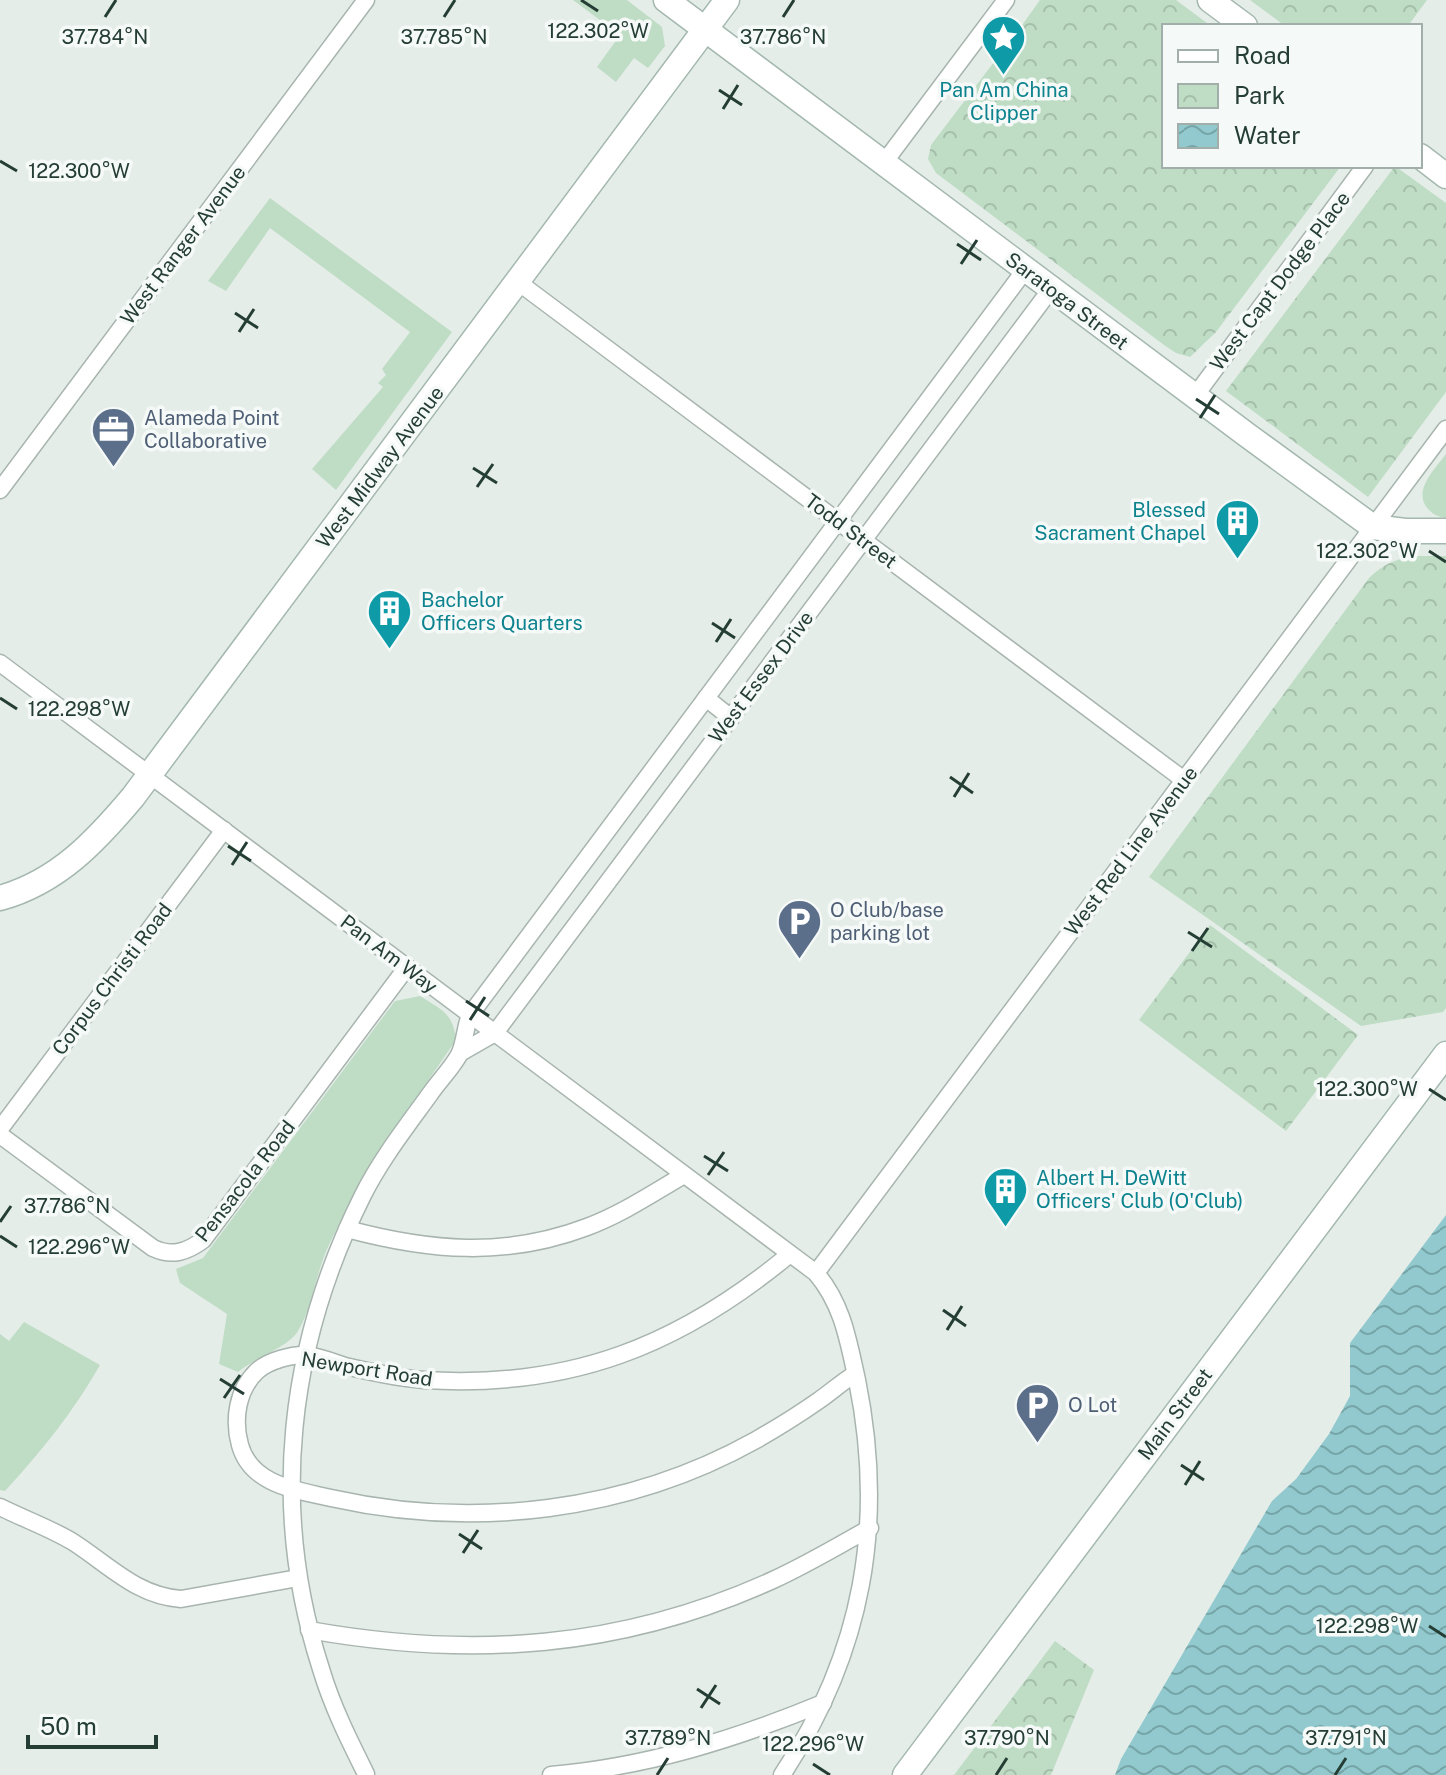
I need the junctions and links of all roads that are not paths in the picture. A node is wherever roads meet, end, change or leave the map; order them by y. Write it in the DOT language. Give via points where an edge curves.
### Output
graph roads {
  1 [pos="366,0"];
  2 [pos="666,0"];
  3 [pos="727,0"];
  4 [pos="1006,0"];
  5 [pos="1210,0"];
  6 [pos="1242,24"];
  7 [pos="705,29"];
  8 [pos="1422,158"];
  9 [pos="883,164"];
  10 [pos="1364,168"];
  11 [pos="1446,176"];
  12 [pos="1025,270"];
  13 [pos="518,282"];
  14 [pos="1051,289"];
  15 [pos="1195,396"];
  16 [pos="1446,429"];
  17 [pos="0,490"];
  18 [pos="838,521"];
  19 [pos="1373,527"];
  20 [pos="1446,531"];
  21 [pos="863,540"];
  22 [pos="0,663"];
  23 [pos="706,698"];
  24 [pos="731,718"];
  25 [pos="150,774"];
  26 [pos="1184,780"];
  27 [pos="224,830"];
  28 [pos="605,833"];
  29 [pos="630,852"];
  30 [pos="0,898"];
  31 [pos="407,967"];
  32 [pos="470,1015"];
  33 [pos="495,1033"];
  34 [pos="460,1053"];
  35 [pos="1446,1054"];
  36 [pos="0,1132"];
  37 [pos="684,1175"];
  38 [pos="347,1229"];
  39 [pos="790,1254"];
  40 [pos="816,1273"];
  41 [pos="305,1355"];
  42 [pos="855,1374"];
  43 [pos="290,1488"];
  44 [pos="0,1507"];
  45 [pos="870,1528"];
  46 [pos="298,1578"];
  47 [pos="309,1630"];
  48 [pos="823,1703"];
  49 [pos="366,1774"];
  50 [pos="358,1775"];
  51 [pos="377,1775"];
  52 [pos="551,1775"];
  53 [pos="782,1775"];
  54 [pos="905,1775"];
  1 -- 17 [label="street, West Ranger Avenue"];
  2 -- 7 [label="street, Saratoga Street"];
  3 -- 7 [label="street, West Midway Avenue"];
  4 -- 9 [label="street"];
  5 -- 6 [label="street"];
  7 -- 9 [label="street, Saratoga Street"];
  7 -- 13 [label="street, West Midway Avenue"];
  8 -- 11 [label="street"];
  9 -- 12 [label="street, Saratoga Street"];
  10 -- 15 [label="street, West Capt Dodge Place"];
  12 -- 14 [label="street, Saratoga Street"];
  12 -- 18 [label="street, West Essex Drive"];
  13 -- 18 [label="street, Todd Street"];
  13 -- 25 [label="street, West Midway Avenue"];
  14 -- 15 [label="street, Saratoga Street"];
  14 -- 21 [label="street, West Essex Drive"];
  15 -- 19 [label="street, Saratoga Street"];
  16 -- 19 [label="street, West Red Line Avenue"];
  18 -- 21 [label="street, Todd Street"];
  18 -- 23 [label="street, West Essex Drive"];
  19 -- 20 [label="street"];
  19 -- 26 [label="street, West Red Line Avenue"];
  21 -- 24 [label="street, West Essex Drive"];
  21 -- 26 [label="street, Todd Street"];
  22 -- 25 [label="street, Pan Am Way"];
  23 -- 24 [label="street"];
  23 -- 28 [label="street, West Essex Drive"];
  24 -- 29 [label="street, West Essex Drive"];
  25 -- 27 [label="street, Pan Am Way"];
  25 -- 30 [label="street, West Midway Avenue" via="80,855 38,883"];
  26 -- 40 [label="street, West Red Line Avenue"];
  27 -- 31 [label="street, Pan Am Way"];
  27 -- 36 [label="street, Corpus Christi Road"];
  28 -- 29 [label="street"];
  28 -- 32 [label="street, West Essex Drive"];
  29 -- 33 [label="street, West Essex Drive"];
  31 -- 32 [label="street, Pan Am Way"];
  31 -- 36 [label="street, Pensacola Road" via="203,1240 190,1249 165,1253 153,1248"];
  32 -- 33 [label="street, Pan Am Way"];
  32 -- 34 [label="street, West Essex Drive"];
  33 -- 34 [label="street, West Essex Drive"];
  33 -- 37 [label="street, Pan Am Way"];
  34 -- 38 [label="street, West Essex Drive" via="386,1156"];
  35 -- 54 [label="street, Main Street"];
  37 -- 38 [label="street" via="587,1227 512,1246 446,1249"];
  37 -- 39 [label="street, Pan Am Way"];
  38 -- 41 [label="street, West Essex Drive"];
  39 -- 40 [label="street, Pan Am Way"];
  39 -- 41 [label="street, Newport Road" via="708,1315 622,1356 580,1368 458,1382 381,1374"];
  40 -- 42 [label="street" via="834,1295"];
  41 -- 43 [label="street, West Essex Drive"];
  41 -- 43 [label="street, Newport Road" via="257,1371 239,1399 236,1432 243,1458 261,1477"];
  42 -- 43 [label="street, Newport Road" via="789,1421 718,1459 591,1501 510,1513 435,1513 363,1505"];
  42 -- 45 [label="street" via="868,1447"];
  43 -- 46 [label="street, West Essex Drive"];
  44 -- 46 [label="street" via="70,1541 134,1586 164,1598"];
  45 -- 47 [label="street" via="727,1599 588,1636 452,1647"];
  45 -- 48 [label="street" via="853,1624"];
  46 -- 47 [label="street, West Essex Drive"];
  47 -- 49 [label="street, West Essex Drive" via="333,1703"];
  48 -- 52 [label="street" via="677,1754"];
  48 -- 53 [label="street"];
  49 -- 50 [label="street"];
  49 -- 51 [label="street"];
}
